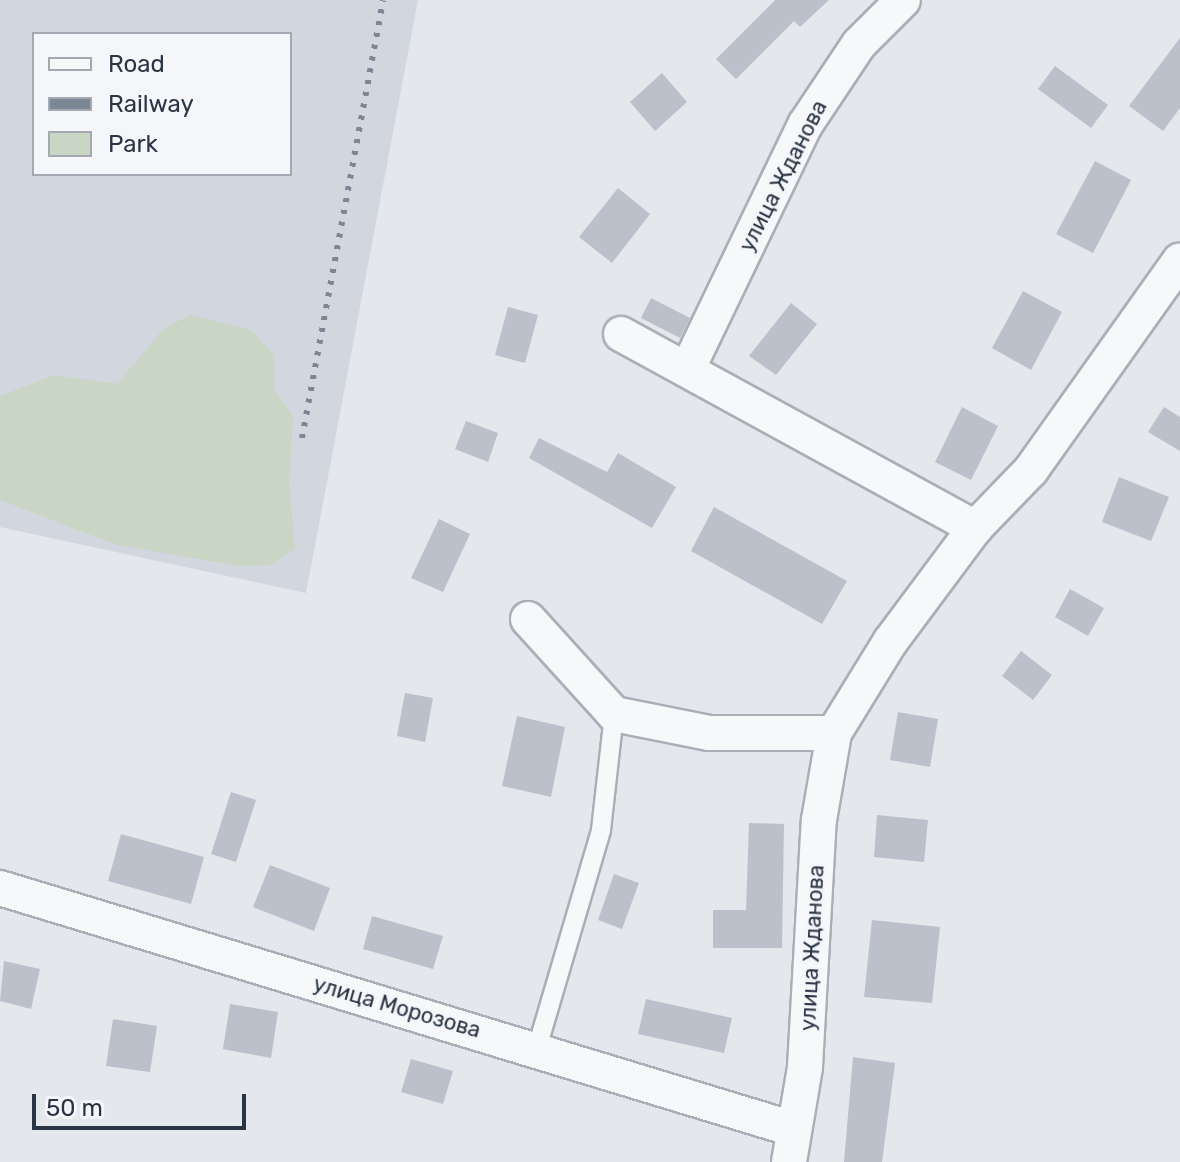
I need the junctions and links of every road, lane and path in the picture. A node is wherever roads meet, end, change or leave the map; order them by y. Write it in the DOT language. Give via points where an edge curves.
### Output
graph roads {
  1 [pos="903,0"];
  2 [pos="1180,260"];
  3 [pos="621,334"];
  4 [pos="688,368"];
  5 [pos="975,528"];
  6 [pos="528,619"];
  7 [pos="614,714"];
  8 [pos="834,733"];
  9 [pos="0,888"];
  10 [pos="537,1048"];
  11 [pos="791,1146"];
  1 -- 4 [label="street, улица Жданова" via="859,44 805,125"];
  2 -- 5 [label="street, улица Жданова" via="1031,470"];
  3 -- 4 [label="street"];
  4 -- 5 [label="street"];
  5 -- 8 [label="street, улица Жданова" via="890,642"];
  6 -- 7 [label="street"];
  7 -- 8 [label="street" via="709,733"];
  7 -- 10 [label="lane" via="601,830"];
  8 -- 11 [label="street, улица Жданова" via="819,820 805,1067"];
  9 -- 10 [label="street, улица Морозова"];
  10 -- 11 [label="street, улица Морозова"];
}
